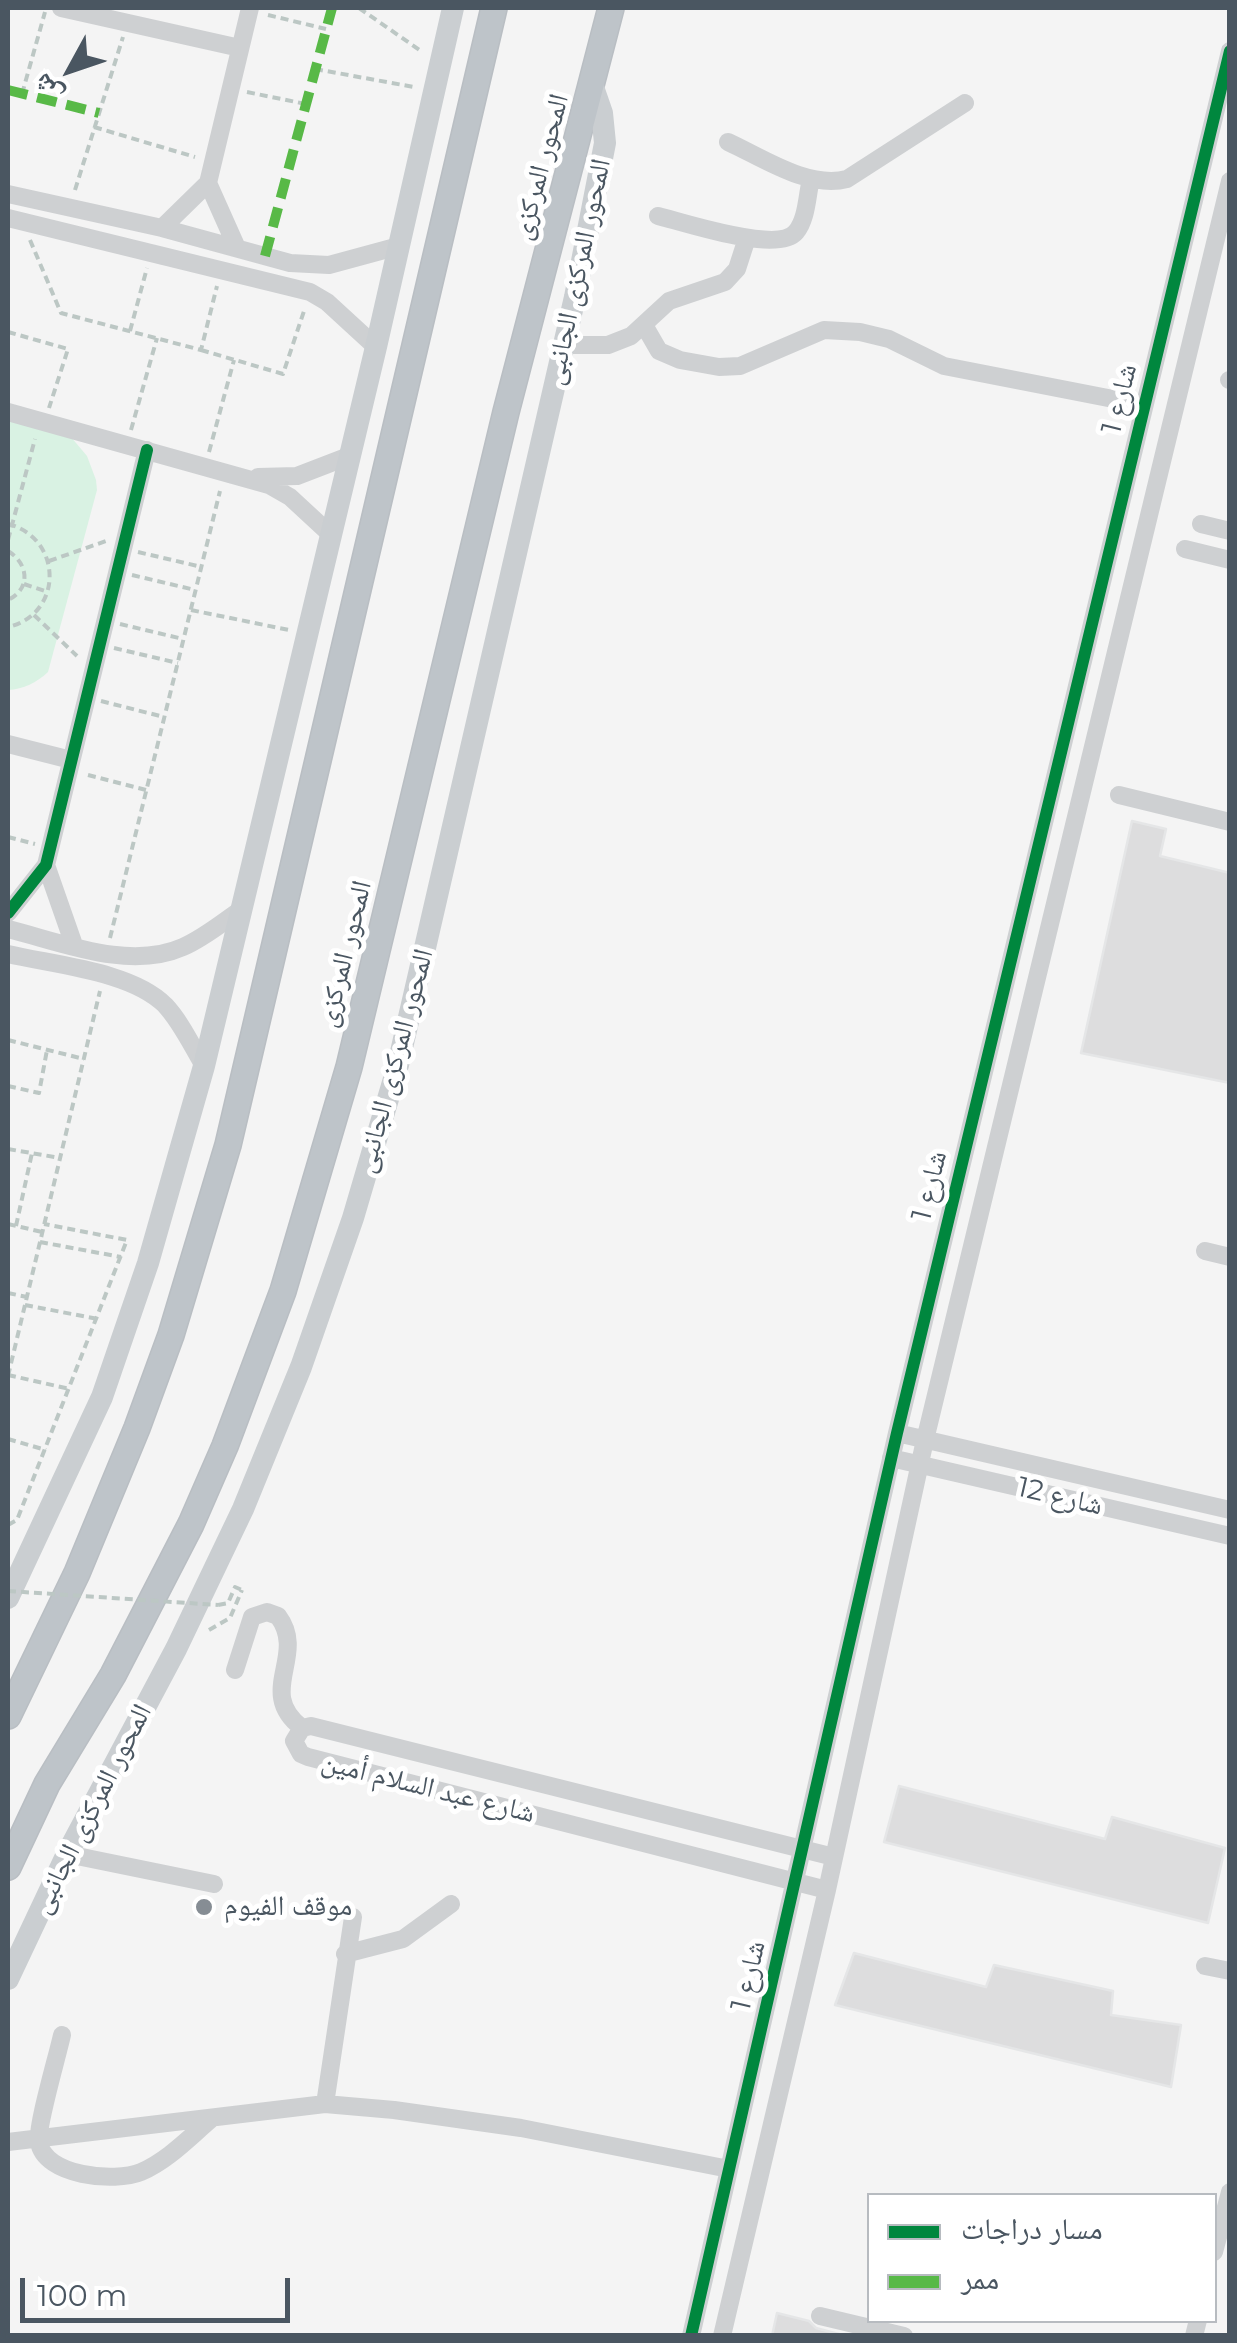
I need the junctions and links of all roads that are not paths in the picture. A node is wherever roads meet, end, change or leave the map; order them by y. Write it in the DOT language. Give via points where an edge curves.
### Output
graph roads {
  1 [pos="61,8"];
  2 [pos="453,8"];
  3 [pos="494,8"];
  4 [pos="612,8"];
  5 [pos="249,9"];
  6 [pos="240,48"];
  7 [pos="1230,52"];
  8 [pos="593,86"];
  9 [pos="965,103"];
  10 [pos="728,142"];
  11 [pos="810,179"];
  12 [pos="1230,180"];
  13 [pos="208,182"];
  14 [pos="8,194"];
  15 [pos="658,216"];
  16 [pos="15,220"];
  17 [pos="162,228"];
  18 [pos="748,238"];
  19 [pos="399,246"];
  20 [pos="237,248"];
  21 [pos="644,325"];
  22 [pos="564,345"];
  23 [pos="376,347"];
  24 [pos="1144,405"];
  25 [pos="8,412"];
  26 [pos="147,450"];
  27 [pos="349,456"];
  28 [pos="247,476"];
  29 [pos="1201,524"];
  30 [pos="1230,531"];
  31 [pos="330,534"];
  32 [pos="1185,549"];
  33 [pos="1230,560"];
  34 [pos="8,744"];
  35 [pos="70,765"];
  36 [pos="1119,795"];
  37 [pos="1230,822"];
  38 [pos="48,856"];
  39 [pos="242,909"];
  40 [pos="8,913"];
  41 [pos="8,928"];
  42 [pos="74,945"];
  43 [pos="8,954"];
  44 [pos="204,1066"];
  45 [pos="1205,1251"];
  46 [pos="1230,1256"];
  47 [pos="896,1434"];
  48 [pos="925,1440"];
  49 [pos="891,1458"];
  50 [pos="920,1464"];
  51 [pos="1230,1510"];
  52 [pos="1230,1536"];
  53 [pos="8,1595"];
  54 [pos="235,1670"];
  55 [pos="8,1716"];
  56 [pos="302,1728"];
  57 [pos="803,1850"];
  58 [pos="67,1854"];
  59 [pos="834,1856"];
  60 [pos="8,1867"];
  61 [pos="796,1882"];
  62 [pos="214,1884"];
  63 [pos="827,1890"];
  64 [pos="451,1904"];
  65 [pos="353,1917"];
  66 [pos="345,1954"];
  67 [pos="1205,1966"];
  68 [pos="1230,1971"];
  69 [pos="8,1980"];
  70 [pos="62,2035"];
  71 [pos="325,2104"];
  72 [pos="210,2120"];
  73 [pos="38,2140"];
  74 [pos="8,2142"];
  75 [pos="729,2169"];
  76 [pos="1230,2192"];
  77 [pos="1217,2241"];
  78 [pos="820,2316"];
  79 [pos="690,2336"];
  80 [pos="722,2336"];
  81 [pos="904,2336"];
  1 -- 6 [label="street"];
  2 -- 19 [label="main road"];
  3 -- 55 [label="highway" via="228,1144 137,1428"];
  4 -- 8 [label="highway, المحور المركزى"];
  5 -- 6 [label="street"];
  6 -- 13 [label="street"];
  7 -- 24 [label="street, شارع 1"];
  8 -- 22 [label="main road, المحور المركزى الجانبى" via="604,143"];
  8 -- 60 [label="highway, المحور المركزى" via="506,412 349,1067 283,1291 191,1524"];
  9 -- 11 [label="street" via="847,179"];
  10 -- 11 [label="street"];
  11 -- 18 [label="street" via="793,236 781,242"];
  12 -- 48 [label="street, شارع 1"];
  13 -- 17 [label="street"];
  13 -- 20 [label="street"];
  14 -- 17 [label="street"];
  15 -- 18 [label="street"];
  16 -- 23 [label="street" via="310,292"];
  17 -- 20 [label="street"];
  18 -- 21 [label="street" via="737,269 724,282 669,300"];
  19 -- 20 [label="street" via="329,265 290,264"];
  19 -- 23 [label="main road"];
  21 -- 22 [label="street" via="608,345"];
  21 -- 24 [label="street" via="659,351 719,368 740,366 824,330 860,332 944,366"];
  22 -- 58 [label="main road, المحور المركزى الجانبى" via="398,1065 328,1294 223,1553"];
  23 -- 27 [label="main road"];
  24 -- 47 [label="street, شارع 1"];
  25 -- 26 [label="street"];
  26 -- 28 [label="street"];
  26 -- 35 [label="street"];
  27 -- 28 [label="street" via="297,476"];
  27 -- 31 [label="main road"];
  28 -- 31 [label="street" via="290,497"];
  29 -- 30 [label="street"];
  31 -- 39 [label="main road"];
  32 -- 33 [label="street"];
  34 -- 35 [label="street"];
  35 -- 38 [label="street"];
  36 -- 37 [label="street"];
  38 -- 40 [label="street"];
  38 -- 42 [label="street"];
  39 -- 42 [label="street" via="167,953 134,956"];
  39 -- 44 [label="main road"];
  41 -- 42 [label="street"];
  43 -- 44 [label="street" via="127,981 148,992 166,1007"];
  44 -- 53 [label="main road" via="102,1397"];
  45 -- 46 [label="street"];
  47 -- 48 [label="street, شارع 12"];
  47 -- 49 [label="street, شارع 1"];
  48 -- 50 [label="street, شارع 1"];
  48 -- 51 [label="street, شارع 12"];
  49 -- 50 [label="street, شارع 12"];
  49 -- 57 [label="street, شارع 1"];
  50 -- 52 [label="street, شارع 12"];
  50 -- 59 [label="street, شارع 1"];
  54 -- 56 [label="street" via="252,1617 278,1616 290,1645 281,1701"];
  56 -- 57 [label="street, شارع عبد السلام أمين"];
  56 -- 61 [label="street, شارع عبد السلام أمين" via="294,1740 308,1757"];
  57 -- 59 [label="street, شارع عبد السلام أمين"];
  57 -- 61 [label="street, شارع 1"];
  58 -- 62 [label="street"];
  58 -- 69 [label="main road, المحور المركزى الجانبى"];
  59 -- 63 [label="street, شارع 1"];
  61 -- 63 [label="street, شارع عبد السلام أمين"];
  61 -- 75 [label="street, شارع 1"];
  63 -- 80 [label="street, شارع 1"];
  64 -- 66 [label="street" via="403,1940"];
  65 -- 66 [label="street"];
  66 -- 71 [label="street"];
  67 -- 68 [label="street"];
  70 -- 73 [label="street"];
  71 -- 72 [label="street"];
  71 -- 75 [label="street" via="521,2128"];
  72 -- 73 [label="street"];
  72 -- 73 [label="street" via="140,2172 116,2176 65,2170 47,2160"];
  73 -- 74 [label="street"];
  75 -- 79 [label="street, شارع 1"];
  76 -- 77 [label="street"];
  78 -- 81 [label="street"];
}
